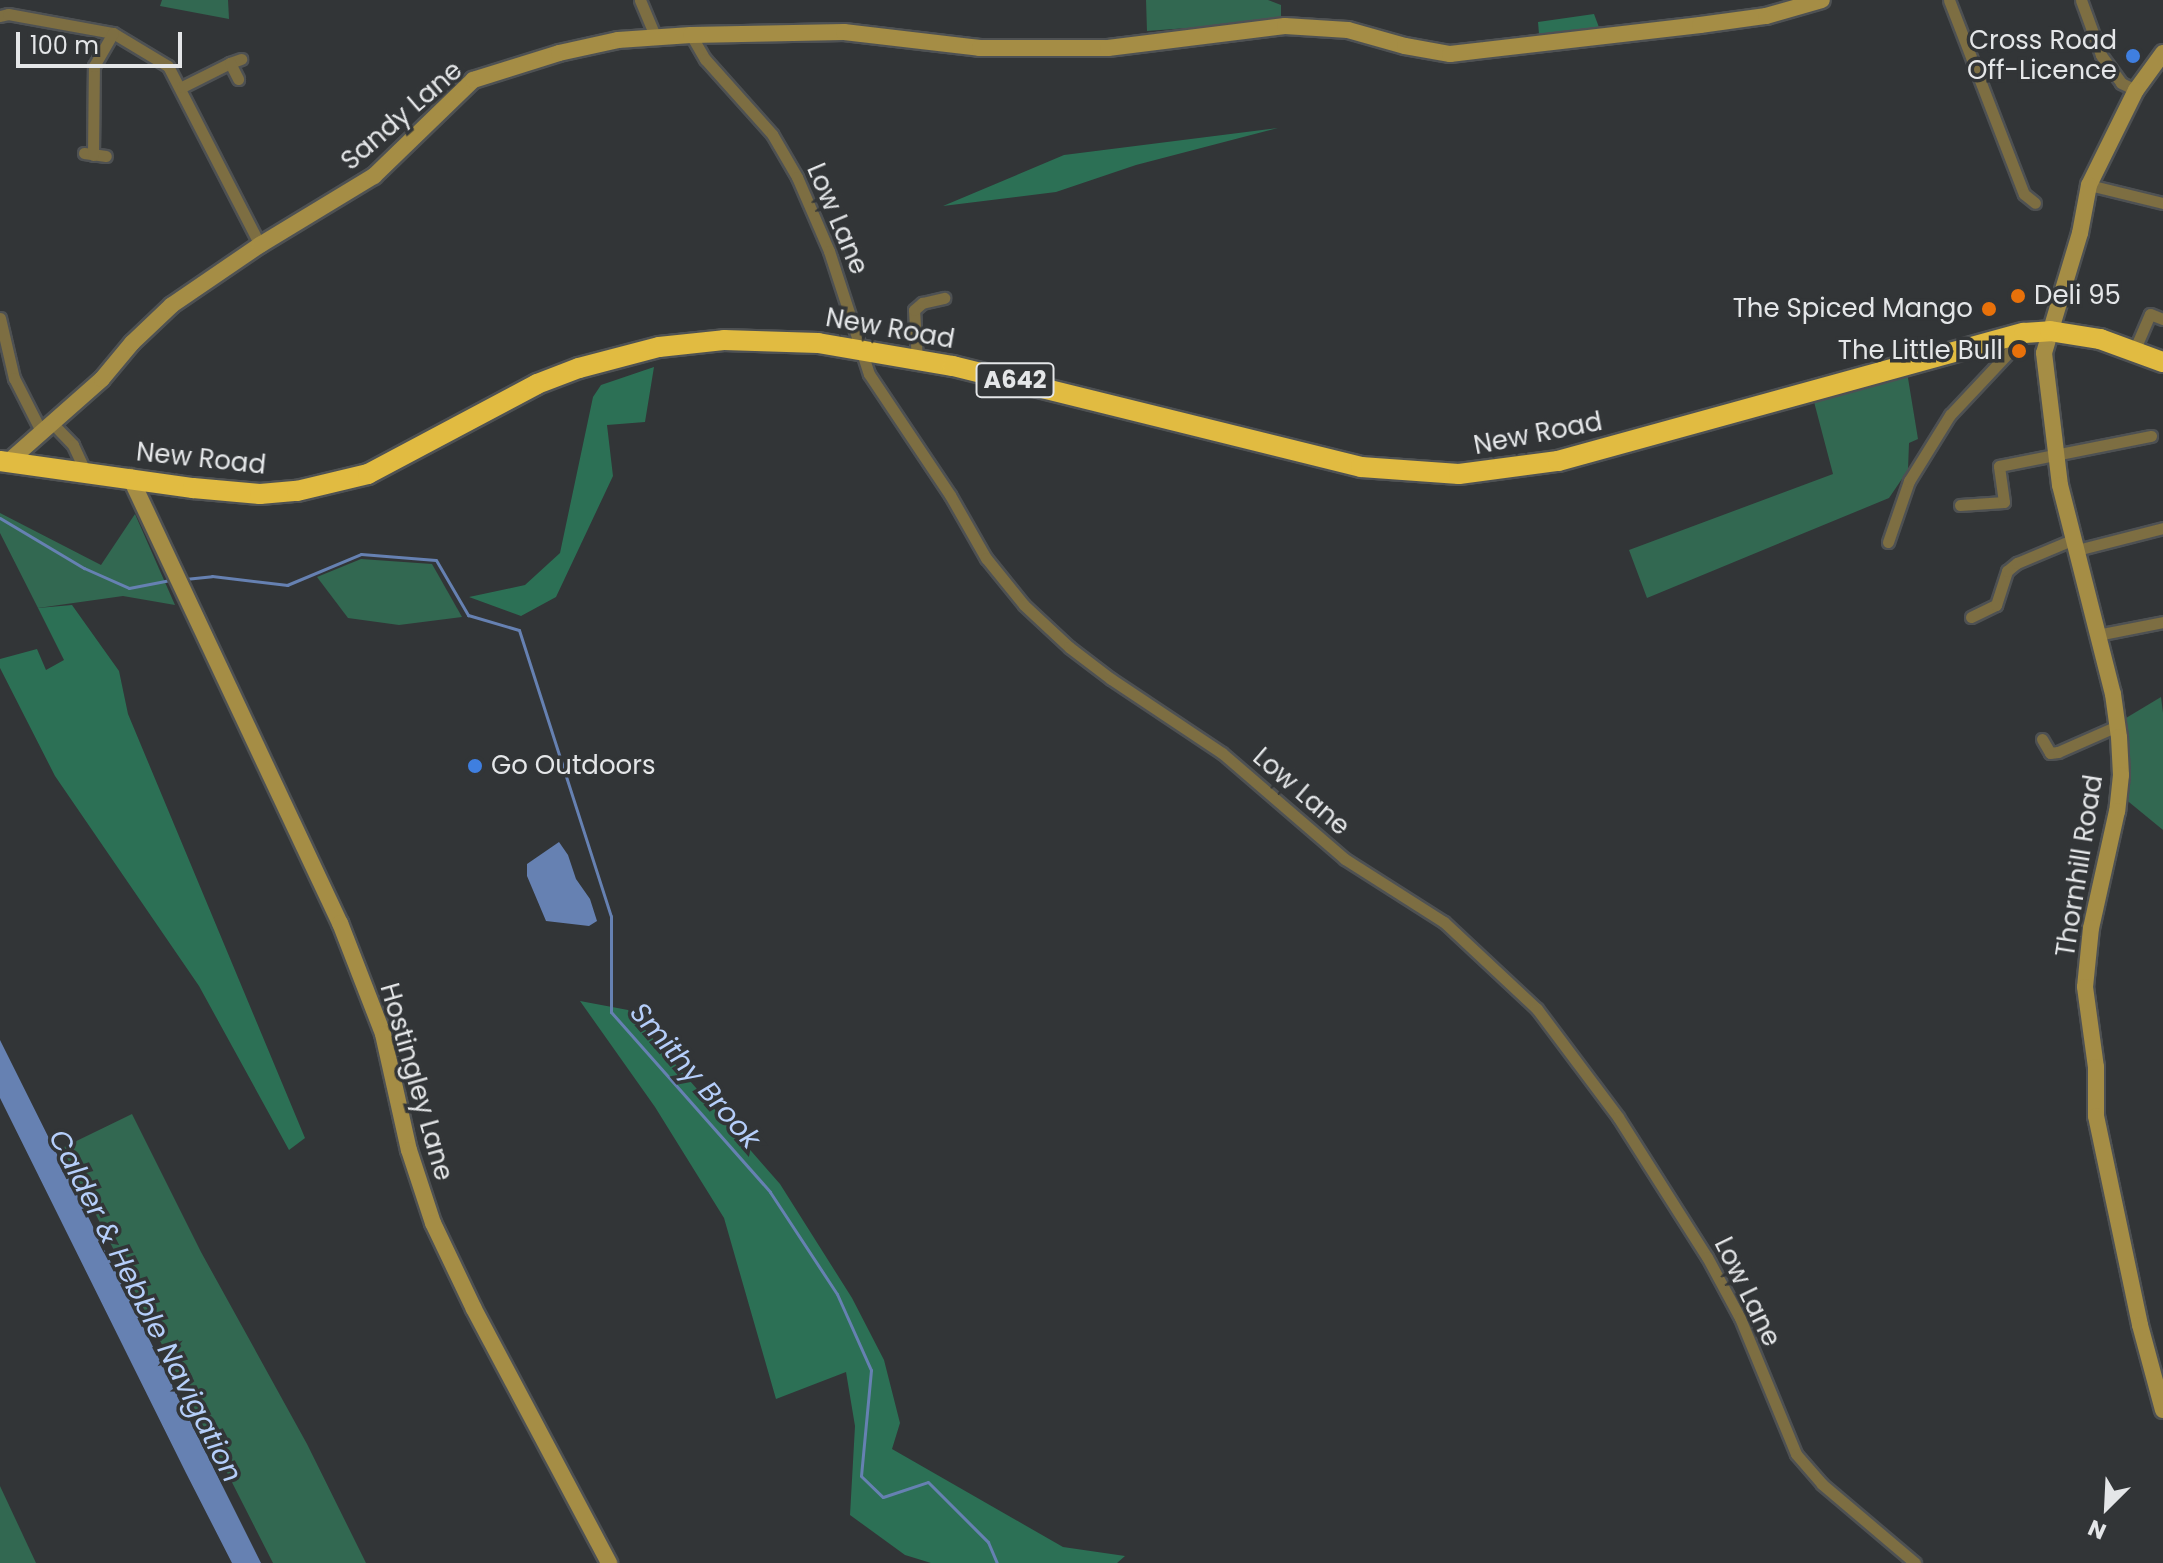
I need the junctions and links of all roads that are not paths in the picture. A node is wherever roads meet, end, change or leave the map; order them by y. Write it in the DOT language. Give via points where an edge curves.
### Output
graph roads {
  1 [pos="640,0"];
  2 [pos="1822,0"];
  3 [pos="1949,0"];
  4 [pos="2081,0"];
  5 [pos="0,16"];
  6 [pos="113,33"];
  7 [pos="691,35"];
  8 [pos="656,38"];
  9 [pos="2163,53"];
  10 [pos="238,79"];
  11 [pos="182,87"];
  12 [pos="2136,90"];
  13 [pos="106,156"];
  14 [pos="2089,185"];
  15 [pos="2035,203"];
  16 [pos="2163,203"];
  17 [pos="260,245"];
  18 [pos="944,298"];
  19 [pos="0,318"];
  20 [pos="2163,319"];
  21 [pos="2050,331"];
  22 [pos="2019,334"];
  23 [pos="860,350"];
  24 [pos="2134,351"];
  25 [pos="917,360"];
  26 [pos="2163,362"];
  27 [pos="48,428"];
  28 [pos="2151,436"];
  29 [pos="2056,454"];
  30 [pos="4,462"];
  31 [pos="85,471"];
  32 [pos="130,477"];
  33 [pos="1960,505"];
  34 [pos="2163,528"];
  35 [pos="1888,542"];
  36 [pos="2076,544"];
  37 [pos="1971,617"];
  38 [pos="2163,622"];
  39 [pos="2097,635"];
  40 [pos="2117,726"];
  41 [pos="2042,739"];
  42 [pos="2163,1410"];
  43 [pos="609,1563"];
  44 [pos="1915,1563"];
  1 -- 8 [label="street"];
  2 -- 7 [label="street, Sandy Lane" via="1766,16 1450,54 1348,30 1285,26 1108,48 980,48 844,32"];
  3 -- 15 [label="street" via="2024,194"];
  4 -- 12 [label="street" via="2101,55 2121,83"];
  5 -- 6 [label="street"];
  6 -- 11 [label="street" via="168,66"];
  6 -- 13 [label="street" via="94,66 88,154"];
  7 -- 8 [label="street, Sandy Lane"];
  7 -- 23 [label="street, Low Lane" via="705,59 772,134 797,177 858,329"];
  8 -- 17 [label="street, Sandy Lane" via="559,53 473,80 374,176"];
  9 -- 12 [label="street, Thornhill Road"];
  10 -- 11 [label="street" via="236,61"];
  11 -- 17 [label="street"];
  12 -- 14 [label="street, Thornhill Road"];
  14 -- 16 [label="street"];
  14 -- 21 [label="street, Thornhill Road"];
  17 -- 27 [label="street, Sandy Lane" via="172,305"];
  18 -- 25 [label="street" via="914,310"];
  19 -- 27 [label="street" via="14,378"];
  20 -- 24 [label="street" via="2150,314"];
  21 -- 22 [label="highway, New Road / A642"];
  21 -- 24 [label="highway, New Road / A642"];
  21 -- 29 [label="street, Thornhill Road" via="2044,353"];
  22 -- 25 [label="highway, New Road / A642" via="1558,461 1459,474 1361,467"];
  22 -- 35 [label="street" via="2005,358 1950,415 1909,481"];
  23 -- 25 [label="highway, New Road / A642"];
  23 -- 32 [label="highway, New Road / A642" via="724,340 625,355 537,384 368,474 309,489 260,494"];
  23 -- 44 [label="street, Low Lane" via="886,404 950,495 986,558 1024,605 1111,679 1222,753 1345,859 1444,922 1537,1009 1618,1117 1707,1257 1740,1318 1796,1454 1822,1484"];
  24 -- 26 [label="highway, New Road / A642"];
  27 -- 30 [label="street, Sandy Lane"];
  27 -- 31 [label="street" via="73,445"];
  28 -- 29 [label="street"];
  29 -- 33 [label="street" via="1999,466 2004,502"];
  29 -- 36 [label="street, Thornhill Road"];
  30 -- 31 [label="highway, New Road / A642"];
  31 -- 32 [label="highway, New Road / A642"];
  32 -- 43 [label="street, Hostingley Lane" via="340,923 383,1034 409,1150 433,1223"];
  34 -- 36 [label="street"];
  36 -- 37 [label="street" via="2017,563 2007,571 1996,605"];
  36 -- 39 [label="street, Thornhill Road"];
  38 -- 39 [label="street"];
  39 -- 40 [label="street, Thornhill Road"];
  40 -- 41 [label="street" via="2058,752 2050,753"];
  40 -- 42 [label="street, Thornhill Road" via="2117,811 2091,928 2085,987 2096,1067 2096,1116"];
}
